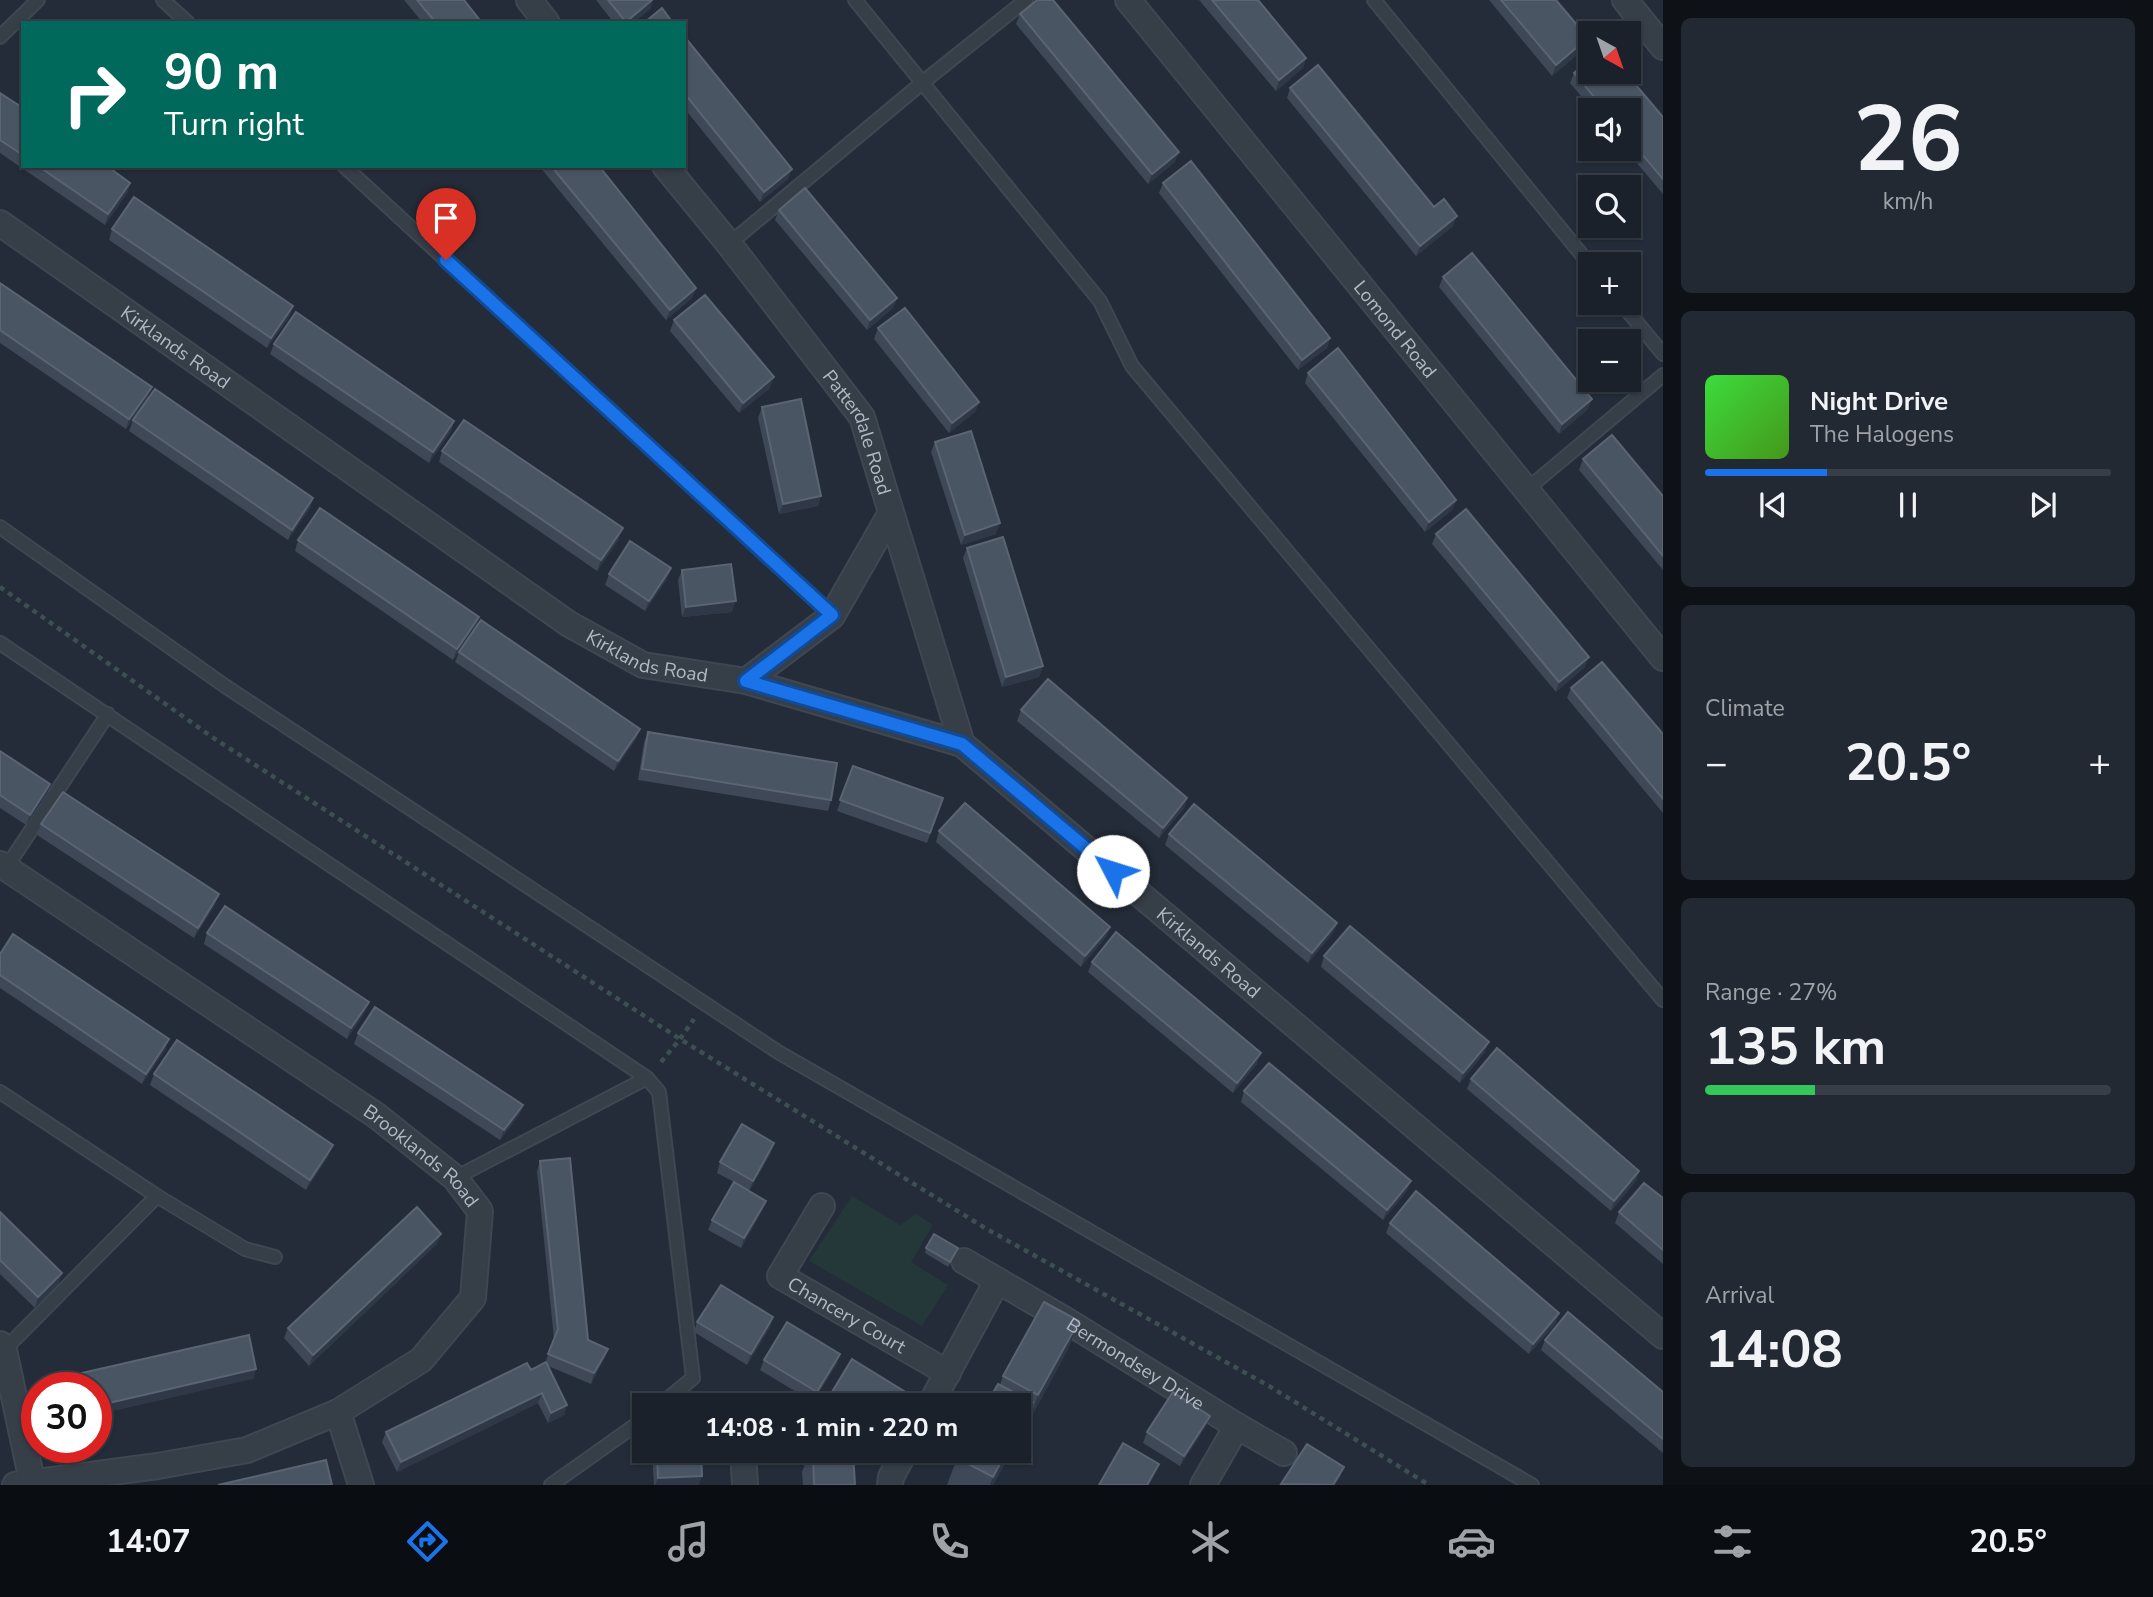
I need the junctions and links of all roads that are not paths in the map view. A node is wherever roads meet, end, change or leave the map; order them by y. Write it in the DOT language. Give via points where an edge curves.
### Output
graph roads {
  1 [pos="38,0"];
  2 [pos="163,0"];
  3 [pos="529,0"];
  4 [pos="855,0"];
  5 [pos="1027,0"];
  6 [pos="1128,0"];
  7 [pos="1374,0"];
  8 [pos="1625,0"];
  9 [pos="186,21"];
  10 [pos="545,21"];
  11 [pos="0,37"];
  12 [pos="1663,47"];
  13 [pos="922,83"];
  14 [pos="346,168"];
  15 [pos="667,168"];
  16 [pos="0,223"];
  17 [pos="729,244"];
  18 [pos="1580,252"];
  19 [pos="1631,315"];
  20 [pos="1663,354"];
  21 [pos="1663,374"];
  22 [pos="1525,491"];
  23 [pos="891,513"];
  24 [pos="0,527"];
  25 [pos="832,615"];
  26 [pos="0,643"];
  27 [pos="1663,658"];
  28 [pos="746,681"];
  29 [pos="108,714"];
  30 [pos="962,744"];
  31 [pos="3,866"];
  32 [pos="1663,1000"];
  33 [pos="647,1078"];
  34 [pos="0,1092"];
  35 [pos="455,1178"];
  36 [pos="157,1196"];
  37 [pos="822,1206"];
  38 [pos="275,1257"];
  39 [pos="964,1261"];
  40 [pos="996,1281"];
  41 [pos="1663,1336"];
  42 [pos="2,1347"];
  43 [pos="948,1373"];
  44 [pos="675,1393"];
  45 [pos="937,1393"];
  46 [pos="338,1412"];
  47 [pos="1237,1426"];
  48 [pos="632,1428"];
  49 [pos="1284,1453"];
  50 [pos="744,1463"];
  51 [pos="899,1463"];
  52 [pos="23,1483"];
  53 [pos="361,1485"];
  54 [pos="551,1485"];
  55 [pos="745,1485"];
  56 [pos="890,1485"];
  57 [pos="1203,1485"];
  58 [pos="1532,1485"];
  1 -- 11 [label="lane"];
  2 -- 9 [label="lane"];
  3 -- 10 [label="street"];
  4 -- 13 [label="lane"];
  5 -- 13 [label="lane"];
  6 -- 22 [label="street, Lomond Road"];
  7 -- 18 [label="lane"];
  8 -- 12 [label="street"];
  13 -- 17 [label="lane"];
  13 -- 32 [label="lane" via="1100,301 1132,366"];
  14 -- 25 [label="lane"];
  15 -- 17 [label="street, Patterdale Road"];
  16 -- 28 [label="street, Kirklands Road" via="569,624 643,665"];
  17 -- 23 [label="street, Patterdale Road" via="862,417"];
  19 -- 20 [label="lane"];
  21 -- 22 [label="lane"];
  22 -- 27 [label="street, Lomond Road"];
  23 -- 25 [label="street"];
  23 -- 30 [label="street, Patterdale Road"];
  24 -- 58 [label="lane" via="225,686 790,1059"];
  25 -- 28 [label="street"];
  26 -- 29 [label="lane"];
  28 -- 30 [label="street, Kirklands Road"];
  29 -- 31 [label="lane"];
  29 -- 33 [label="lane"];
  30 -- 41 [label="street, Kirklands Road"];
  31 -- 35 [label="street, Brooklands Road" via="377,1116"];
  33 -- 35 [label="lane"];
  33 -- 44 [label="lane" via="659,1092 693,1378"];
  34 -- 36 [label="lane"];
  35 -- 46 [label="street, Brooklands Road" via="480,1211 473,1298 421,1360"];
  36 -- 38 [label="lane" via="245,1249"];
  36 -- 42 [label="lane"];
  37 -- 43 [label="street, Chancery Court" via="780,1276"];
  39 -- 40 [label="street, Bermondsey Drive"];
  40 -- 43 [label="street"];
  40 -- 47 [label="street, Bermondsey Drive"];
  42 -- 52 [label="street"];
  43 -- 45 [label="street"];
  46 -- 52 [label="street, Brooklands Road" via="247,1450"];
  46 -- 53 [label="street"];
  47 -- 49 [label="street, Bermondsey Drive"];
  47 -- 57 [label="street"];
  48 -- 54 [label="lane"];
  50 -- 55 [label="street"];
  51 -- 56 [label="street"];
}
